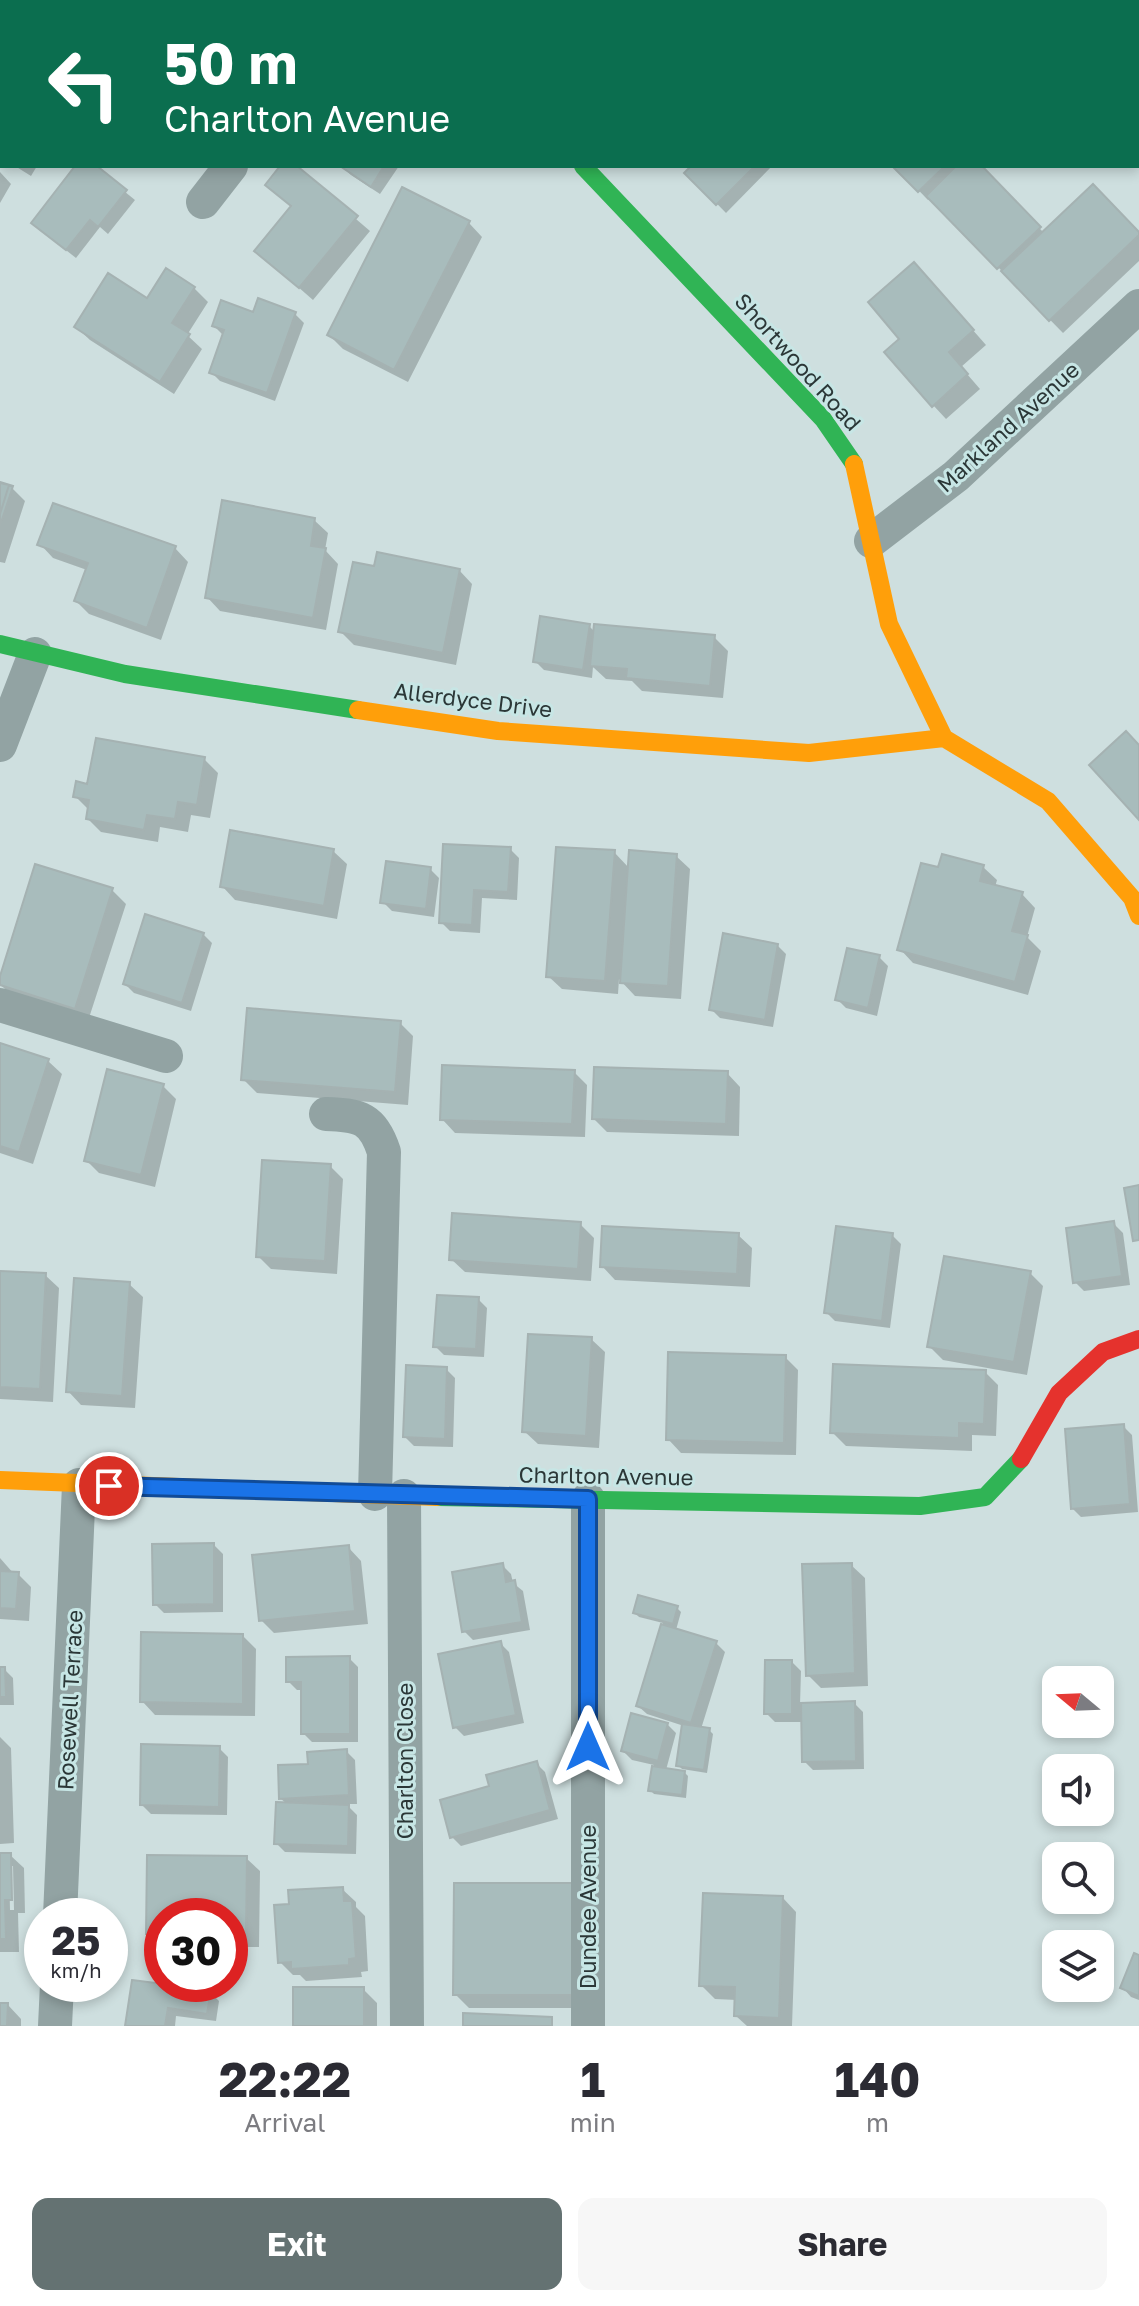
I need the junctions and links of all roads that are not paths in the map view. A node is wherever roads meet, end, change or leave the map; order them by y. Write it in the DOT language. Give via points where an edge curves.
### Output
graph roads {
  1 [pos="229,168"];
  2 [pos="585,168"];
  3 [pos="203,202"];
  4 [pos="1139,306"];
  5 [pos="871,541"];
  6 [pos="0,644"];
  7 [pos="35,654"];
  8 [pos="944,738"];
  9 [pos="0,745"];
  10 [pos="1139,916"];
  11 [pos="0,1005"];
  12 [pos="166,1056"];
  13 [pos="326,1114"];
  14 [pos="1139,1339"];
  15 [pos="0,1480"];
  16 [pos="79,1485"];
  17 [pos="389,1495"];
  18 [pos="588,1499"];
  19 [pos="61,1898"];
  20 [pos="56,2002"];
  21 [pos="55,2026"];
  22 [pos="407,2026"];
  23 [pos="588,2026"];
  1 -- 3 [label="street"];
  2 -- 5 [label="street, Shortwood Road" via="823,419 853,462"];
  4 -- 5 [label="street, Markland Avenue" via="956,476"];
  5 -- 8 [label="street, Shortwood Road" via="889,624"];
  6 -- 7 [label="street, Allerdyce Drive"];
  7 -- 8 [label="street, Allerdyce Drive" via="125,674 498,731 809,753"];
  7 -- 9 [label="street"];
  8 -- 10 [label="street" via="1048,801 1132,898"];
  11 -- 12 [label="street"];
  13 -- 17 [label="street, Charlton Close" via="367,1122 378,1132 384,1152"];
  14 -- 18 [label="street, Charlton Avenue" via="1103,1352 1059,1393 1024,1456 985,1497 920,1506"];
  15 -- 16 [label="street, Charlton Avenue"];
  16 -- 17 [label="street, Charlton Avenue"];
  16 -- 19 [label="street, Rosewell Terrace"];
  17 -- 18 [label="street, Charlton Avenue"];
  17 -- 22 [label="street, Charlton Close"];
  18 -- 23 [label="street, Dundee Avenue"];
  20 -- 21 [label="street"];
}
